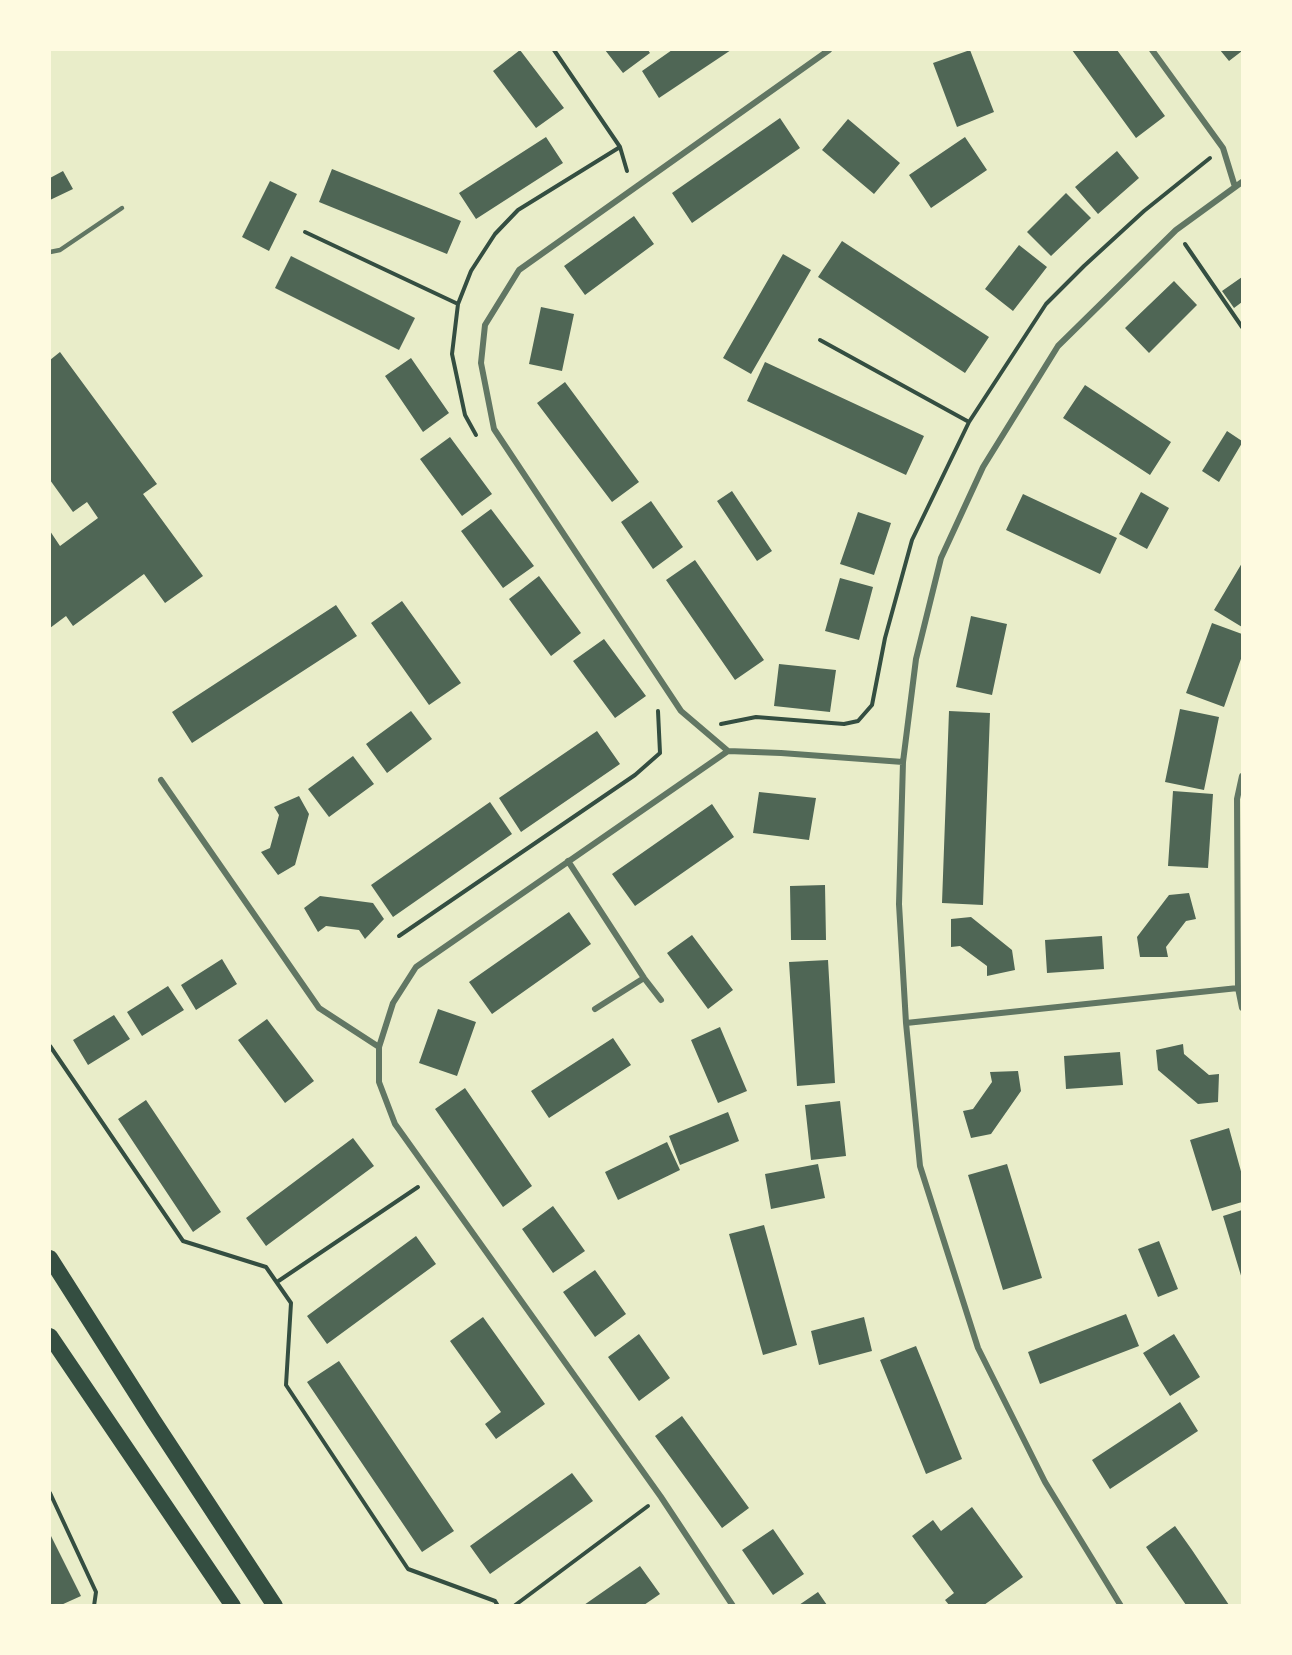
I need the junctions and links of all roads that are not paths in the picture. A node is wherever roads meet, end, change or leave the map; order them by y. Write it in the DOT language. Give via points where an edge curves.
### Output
graph roads {
  1 [pos="829,50"];
  2 [pos="1152,50"];
  3 [pos="1242,182"];
  4 [pos="1235,187"];
  5 [pos="122,208"];
  6 [pos="50,252"];
  7 [pos="728,751"];
  8 [pos="903,762"];
  9 [pos="1242,776"];
  10 [pos="162,780"];
  11 [pos="568,861"];
  12 [pos="644,978"];
  13 [pos="1238,988"];
  14 [pos="661,1000"];
  15 [pos="1242,1008"];
  16 [pos="595,1009"];
  17 [pos="906,1023"];
  18 [pos="379,1047"];
  19 [pos="50,1258"];
  20 [pos="50,1336"];
  21 [pos="233,1605"];
  22 [pos="276,1605"];
  23 [pos="733,1605"];
  24 [pos="1121,1605"];
  1 -- 7 [label="street" via="519,270 485,325 481,363 494,429 681,711"];
  2 -- 4 [label="street" via="1224,148"];
  3 -- 4 [label="street"];
  4 -- 8 [label="street" via="1176,230 1058,346 983,467 941,558 916,659"];
  5 -- 6 [label="lane" via="60,250"];
  7 -- 8 [label="street"];
  7 -- 11 [label="street"];
  8 -- 17 [label="street" via="899,904"];
  9 -- 13 [label="street" via="1237,799"];
  10 -- 18 [label="street" via="319,1008"];
  11 -- 12 [label="street"];
  11 -- 18 [label="street" via="416,967 393,1003"];
  12 -- 14 [label="street"];
  12 -- 16 [label="street"];
  13 -- 15 [label="street"];
  13 -- 17 [label="street"];
  17 -- 24 [label="street" via="920,1166 978,1348 1045,1482"];
  18 -- 23 [label="street" via="379,1082 395,1124 661,1497"];
  19 -- 22 [label="highway"];
  20 -- 21 [label="highway"];
}
